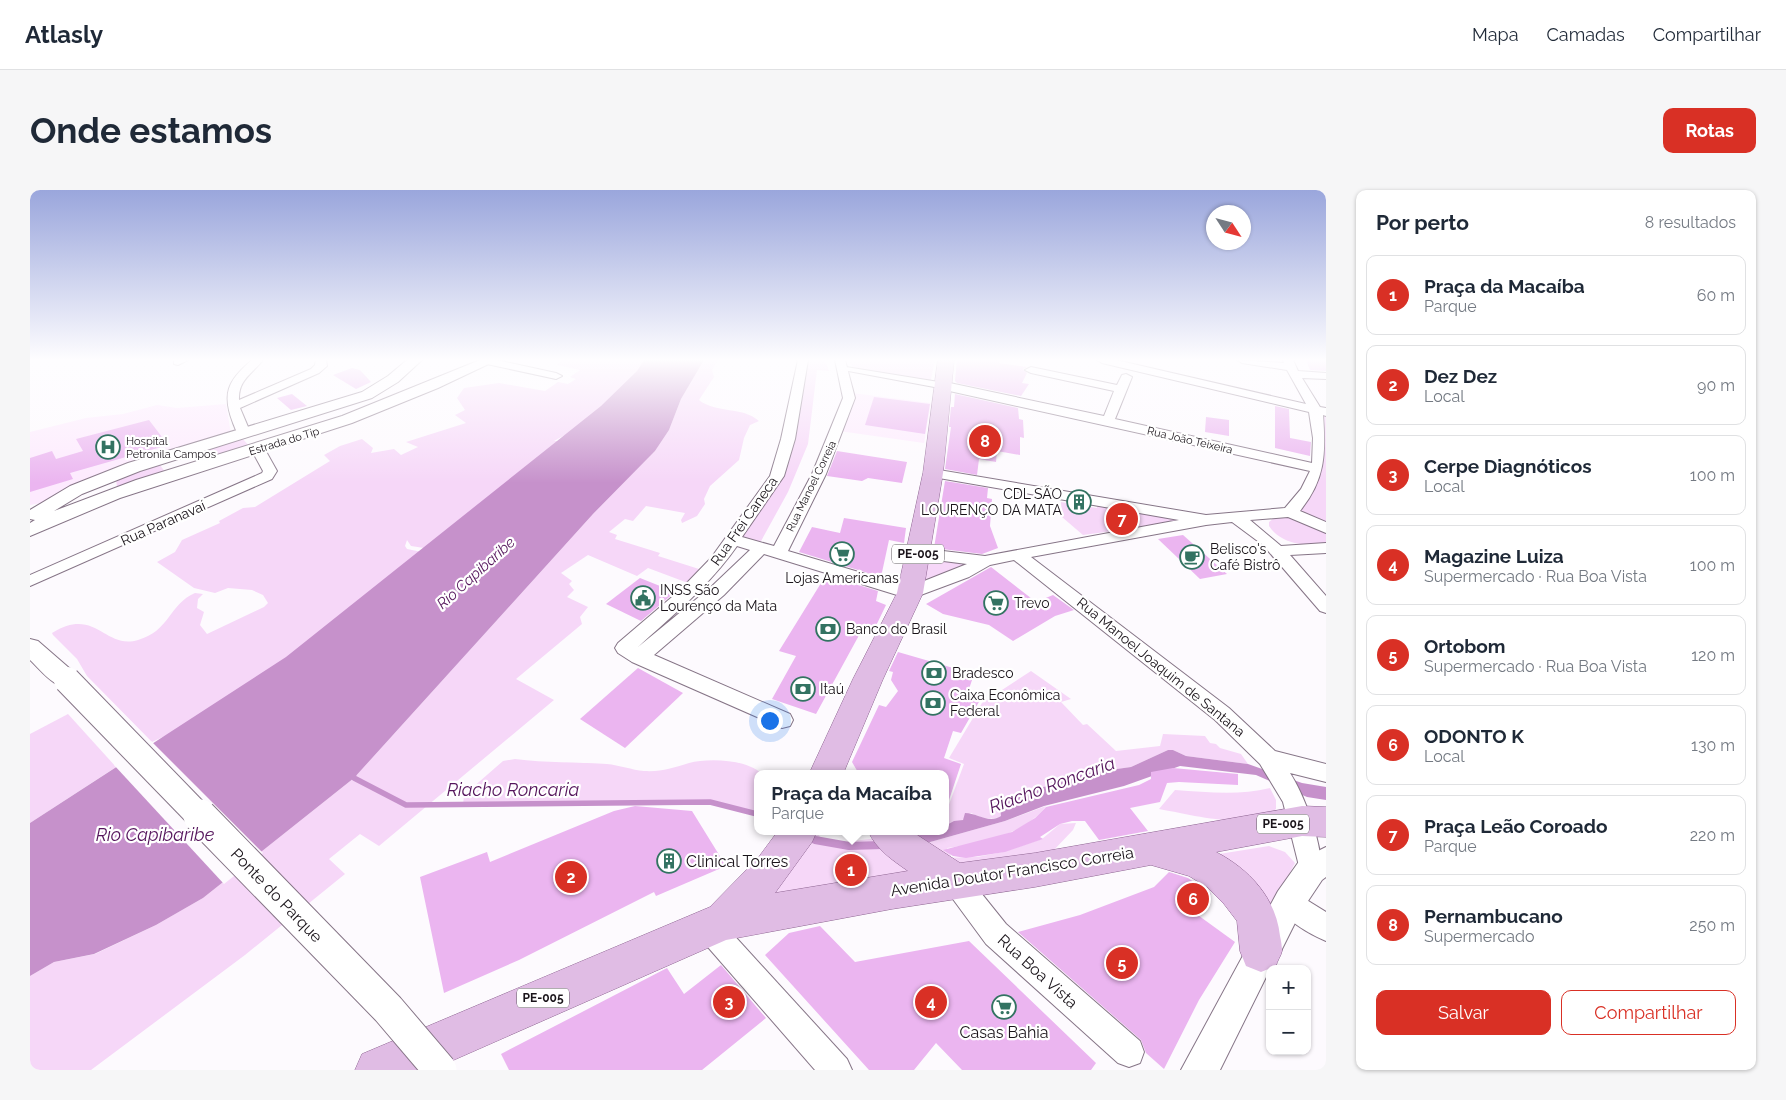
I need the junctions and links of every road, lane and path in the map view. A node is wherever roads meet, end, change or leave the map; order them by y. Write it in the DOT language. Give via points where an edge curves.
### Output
graph roads {
  1 [pos="232,401"];
  2 [pos="244,401"];
  3 [pos="348,401"];
  4 [pos="395,401"];
  5 [pos="794,401"];
  6 [pos="847,401"];
  7 [pos="943,401"];
  8 [pos="1017,401"];
  9 [pos="1116,401"];
  10 [pos="1281,401"];
  11 [pos="232,406"];
  12 [pos="1320,410"];
  13 [pos="1108,420"];
  14 [pos="244,434"];
  15 [pos="258,449"];
  16 [pos="178,453"];
  17 [pos="1318,469"];
  18 [pos="187,470"];
  19 [pos="933,473"];
  20 [pos="1290,512"];
  21 [pos="33,513"];
  22 [pos="1235,517"];
  23 [pos="1206,520"];
  24 [pos="1326,528"];
  25 [pos="30,530"];
  26 [pos="732,539"];
  27 [pos="761,548"];
  28 [pos="1326,548"];
  29 [pos="1277,551"];
  30 [pos="918,553"];
  31 [pos="778,554"];
  32 [pos="1017,554"];
  33 [pos="984,561"];
  34 [pos="30,582"];
  35 [pos="910,593"];
  36 [pos="1326,607"];
  37 [pos="30,647"];
  38 [pos="632,652"];
  39 [pos="782,720"];
  40 [pos="843,736"];
  41 [pos="1271,763"];
  42 [pos="828,770"];
  43 [pos="844,770"];
  44 [pos="1326,774"];
  45 [pos="1307,814"];
  46 [pos="796,835"];
  47 [pos="891,835"];
  48 [pos="1147,849"];
  49 [pos="1319,866"];
  50 [pos="956,882"];
  51 [pos="1289,902"];
  52 [pos="717,925"];
  53 [pos="1326,928"];
  54 [pos="1261,951"];
  55 [pos="1129,1052"];
  56 [pos="386,1068"];
  57 [pos="440,1070"];
  58 [pos="836,1070"];
  59 [pos="1200,1070"];
  1 -- 11 [label="street"];
  2 -- 11 [label="street"];
  3 -- 14 [label="street"];
  4 -- 15 [label="street, Estrada do Tip"];
  5 -- 26 [label="street, Rua Frei Caneca" via="780,470"];
  6 -- 31 [label="street, Rua Manoel Correia" via="819,474"];
  7 -- 19 [label="main road, PE-005"];
  8 -- 13 [label="street, Rua João Teixeira"];
  9 -- 13 [label="street"];
  10 -- 12 [label="street"];
  11 -- 14 [label="street"];
  12 -- 17 [label="street"];
  13 -- 17 [label="street, Rua João Teixeira"];
  14 -- 16 [label="street"];
  15 -- 18 [label="street, Estrada do Tip"];
  15 -- 34 [label="street, Rua Paranavaí" via="270,471 267,476"];
  16 -- 18 [label="street"];
  16 -- 21 [label="street" via="104,478"];
  17 -- 20 [label="street" via="1304,497"];
  18 -- 25 [label="street, Estrada do Tip" via="96,501"];
  19 -- 23 [label="street"];
  19 -- 30 [label="main road, PE-005"];
  20 -- 22 [label="street"];
  20 -- 24 [label="street"];
  22 -- 23 [label="street"];
  22 -- 29 [label="street"];
  23 -- 32 [label="street"];
  26 -- 27 [label="street"];
  26 -- 38 [label="street, Rua Frei Caneca" via="717,562"];
  27 -- 31 [label="street"];
  27 -- 38 [label="street, Rua Frei Caneca" via="714,595"];
  28 -- 29 [label="street"];
  29 -- 36 [label="street"];
  30 -- 33 [label="street"];
  30 -- 35 [label="main road, PE-005"];
  31 -- 35 [label="street"];
  32 -- 33 [label="street"];
  32 -- 41 [label="street, Rua Manoel Joaquim de Santana" via="1222,714"];
  33 -- 35 [label="street" via="963,573"];
  35 -- 40 [label="main road, PE-005"];
  37 -- 57 [label="street, Ponte do Parque, bridge" via="67,680 388,1009"];
  38 -- 39 [label="street"];
  40 -- 42 [label="main road, PE-005"];
  40 -- 43 [label="main road"];
  41 -- 44 [label="street"];
  41 -- 45 [label="street, Rua Manoel Joaquim de Santana"];
  45 -- 48 [label="main road, Avenida Doutor Francisco Correia / PE-005"];
  45 -- 49 [label="street"];
  46 -- 52 [label="main road, PE-005" via="771,870"];
  47 -- 50 [label="main road" via="919,859"];
  48 -- 50 [label="main road, Avenida Doutor Francisco Correia / PE-005"];
  48 -- 54 [label="main road" via="1182,855 1215,869 1249,903 1256,917"];
  49 -- 51 [label="street"];
  50 -- 52 [label="main road, Avenida Doutor Francisco Correia / PE-005"];
  50 -- 55 [label="street, Rua Boa Vista" via="1003,940"];
  51 -- 53 [label="street"];
  51 -- 54 [label="street"];
  52 -- 56 [label="main road, PE-005"];
  52 -- 58 [label="street"];
  54 -- 59 [label="street"];
}
